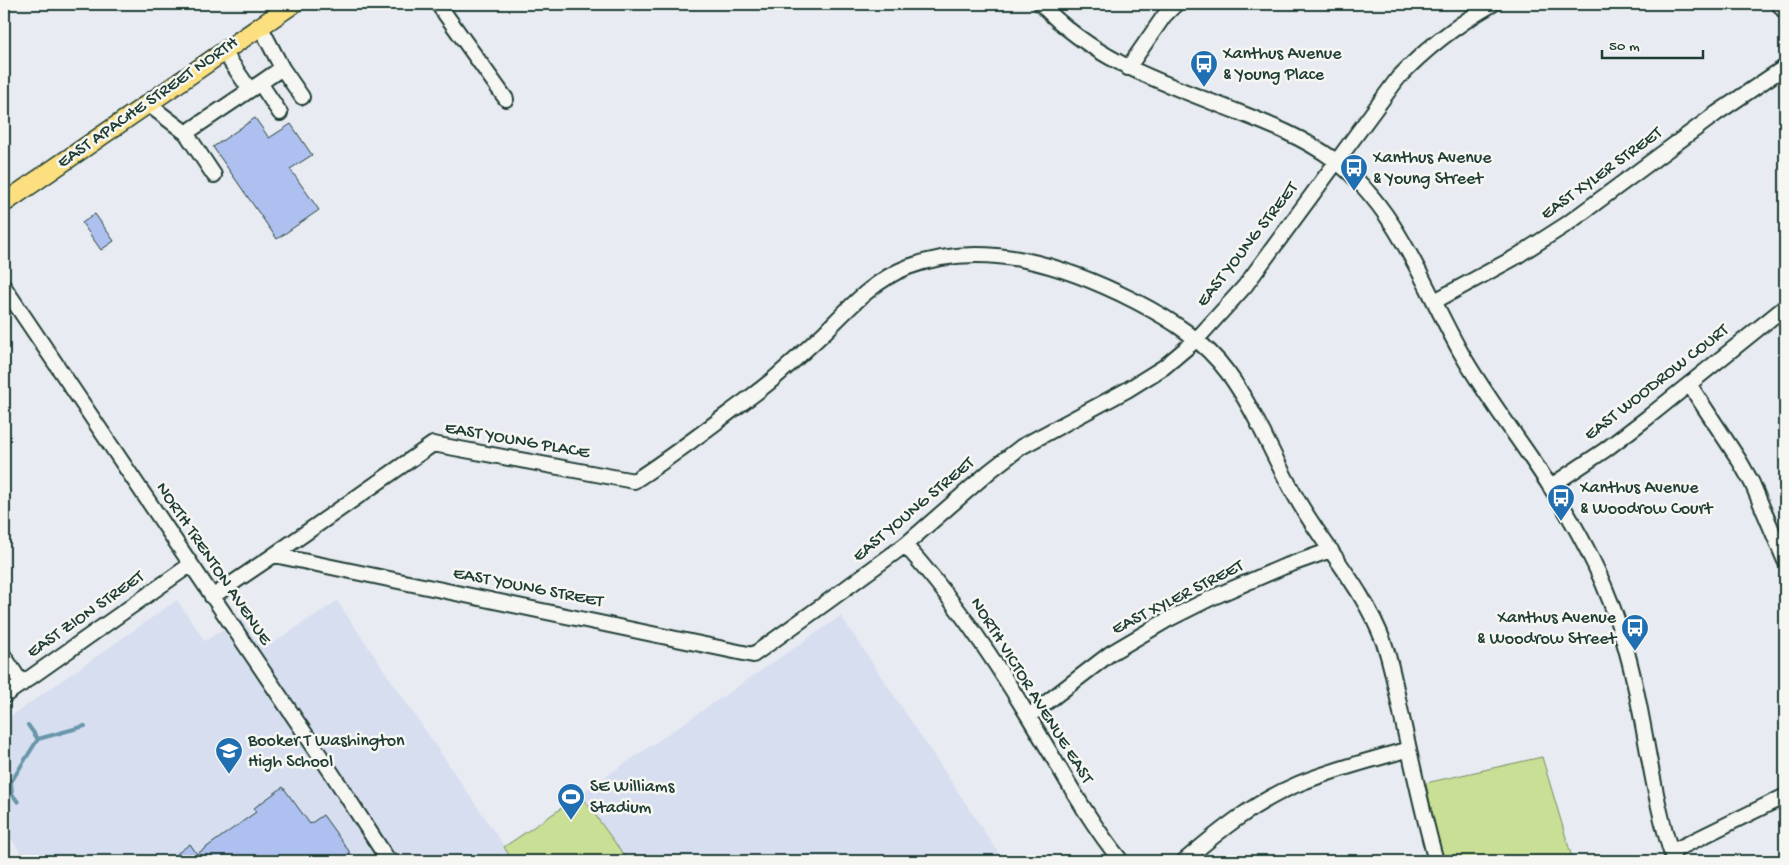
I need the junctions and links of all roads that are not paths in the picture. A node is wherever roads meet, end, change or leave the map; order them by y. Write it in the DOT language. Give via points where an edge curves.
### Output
graph roads {
  1 [pos="293,4"];
  2 [pos="438,4"];
  3 [pos="1041,4"];
  4 [pos="1176,4"];
  5 [pos="1493,4"];
  6 [pos="1779,4"];
  7 [pos="1785,12"];
  8 [pos="260,26"];
  9 [pos="224,52"];
  10 [pos="1785,67"];
  11 [pos="282,68"];
  12 [pos="1128,68"];
  13 [pos="255,86"];
  14 [pos="302,98"];
  15 [pos="506,100"];
  16 [pos="148,104"];
  17 [pos="280,113"];
  18 [pos="186,133"];
  19 [pos="1336,161"];
  20 [pos="214,175"];
  21 [pos="4,202"];
  22 [pos="4,287"];
  23 [pos="1435,301"];
  24 [pos="1785,307"];
  25 [pos="1196,340"];
  26 [pos="1689,384"];
  27 [pos="1550,486"];
  28 [pos="905,545"];
  29 [pos="1331,550"];
  30 [pos="274,555"];
  31 [pos="1784,555"];
  32 [pos="190,565"];
  33 [pos="212,597"];
  34 [pos="4,656"];
  35 [pos="22,684"];
  36 [pos="4,696"];
  37 [pos="1029,716"];
  38 [pos="1409,750"];
  39 [pos="1785,796"];
  40 [pos="1672,857"];
  41 [pos="392,861"];
  42 [pos="1121,861"];
  43 [pos="1184,861"];
  44 [pos="1436,861"];
  1 -- 8 [label="main road, EAST APACHE STREET NORTH"];
  2 -- 15 [label="street"];
  3 -- 12 [label="street" via="1078,38"];
  4 -- 12 [label="street"];
  5 -- 19 [label="street, EAST YOUNG STREET" via="1444,35 1398,78"];
  6 -- 7 [label="street"];
  8 -- 9 [label="main road, EAST APACHE STREET NORTH"];
  8 -- 11 [label="street"];
  9 -- 13 [label="street"];
  9 -- 16 [label="main road, EAST APACHE STREET NORTH"];
  10 -- 23 [label="street, EAST XYLER STREET" via="1567,224 1514,258"];
  11 -- 13 [label="street"];
  11 -- 14 [label="street"];
  12 -- 19 [label="street" via="1276,126"];
  13 -- 17 [label="street"];
  13 -- 18 [label="street"];
  16 -- 18 [label="street"];
  16 -- 21 [label="main road, EAST APACHE STREET NORTH"];
  18 -- 20 [label="street"];
  19 -- 23 [label="street" via="1379,205 1405,244"];
  19 -- 25 [label="street, EAST YOUNG STREET" via="1245,286"];
  22 -- 32 [label="street, NORTH TRENTON AVENUE"];
  23 -- 27 [label="street" via="1468,365"];
  24 -- 26 [label="street, EAST WOODROW COURT"];
  25 -- 28 [label="street, EAST YOUNG STREET" via="1164,367 1127,390 1021,448"];
  25 -- 29 [label="street, EAST YOUNG PLACE" via="1228,372 1297,500"];
  25 -- 30 [label="street, EAST YOUNG PLACE" via="1158,313 1057,267 990,255 931,259 905,268 878,283 777,376 634,481 433,444"];
  26 -- 27 [label="street, EAST WOODROW COURT" via="1612,444"];
  26 -- 31 [label="street" via="1752,483"];
  27 -- 40 [label="street" via="1590,556 1623,637"];
  28 -- 30 [label="street, EAST YOUNG STREET" via="753,655"];
  28 -- 37 [label="street, NORTH VICTOR AVENUE EAST" via="960,610"];
  29 -- 37 [label="street, EAST XYLER STREET" via="1229,590 1167,620 1111,653"];
  29 -- 38 [label="street, EAST YOUNG PLACE" via="1354,583 1385,644"];
  30 -- 33 [label="street"];
  32 -- 33 [label="street, NORTH TRENTON AVENUE"];
  32 -- 35 [label="street, EAST ZION STREET"];
  33 -- 41 [label="street, NORTH TRENTON AVENUE" via="388,860"];
  34 -- 35 [label="street"];
  35 -- 36 [label="street, EAST ZION STREET"];
  37 -- 42 [label="street, NORTH VICTOR AVENUE EAST" via="1059,770"];
  38 -- 43 [label="street" via="1297,784 1227,825"];
  38 -- 44 [label="street, EAST YOUNG PLACE"];
  39 -- 40 [label="street"];
}
